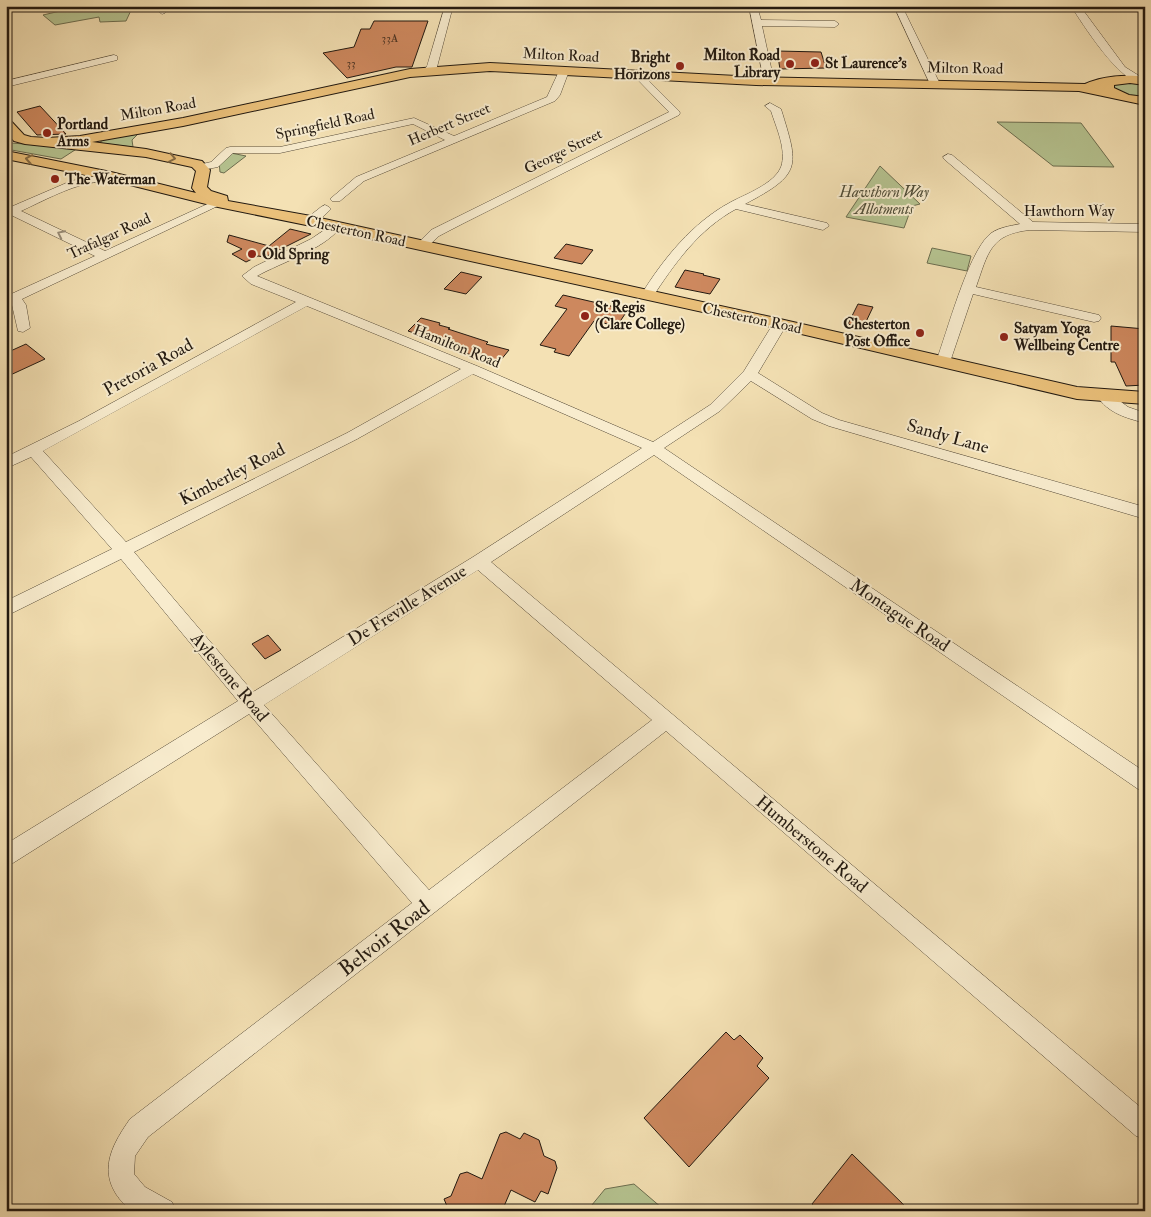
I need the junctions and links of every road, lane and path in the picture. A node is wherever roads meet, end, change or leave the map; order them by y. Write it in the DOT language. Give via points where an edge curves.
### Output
graph roads {
  1 [pos="17,6"];
  2 [pos="449,6"];
  3 [pos="753,6"];
  4 [pos="898,6"];
  5 [pos="1075,6"];
  6 [pos="6,8"];
  7 [pos="757,23"];
  8 [pos="835,24"];
  9 [pos="114,58"];
  10 [pos="429,70"];
  11 [pos="564,71"];
  12 [pos="639,76"];
  13 [pos="1141,80"];
  14 [pos="769,81"];
  15 [pos="1116,81"];
  16 [pos="6,84"];
  17 [pos="935,84"];
  18 [pos="1138,100"];
  19 [pos="770,106"];
  20 [pos="1145,107"];
  21 [pos="184,122"];
  22 [pos="6,124"];
  23 [pos="454,140"];
  24 [pos="49,142"];
  25 [pos="146,153"];
  26 [pos="6,155"];
  27 [pos="948,158"];
  28 [pos="51,163"];
  29 [pos="203,170"];
  30 [pos="118,178"];
  31 [pos="160,188"];
  32 [pos="57,192"];
  33 [pos="336,199"];
  34 [pos="218,204"];
  35 [pos="734,205"];
  36 [pos="252,209"];
  37 [pos="325,209"];
  38 [pos="9,212"];
  39 [pos="311,221"];
  40 [pos="823,226"];
  41 [pos="1030,226"];
  42 [pos="335,227"];
  43 [pos="1145,228"];
  44 [pos="422,245"];
  45 [pos="105,256"];
  46 [pos="969,289"];
  47 [pos="647,295"];
  48 [pos="305,302"];
  49 [pos="1094,318"];
  50 [pos="780,324"];
  51 [pos="23,328"];
  52 [pos="943,362"];
  53 [pos="472,369"];
  54 [pos="750,374"];
  55 [pos="1104,396"];
  56 [pos="1145,398"];
  57 [pos="1145,418"];
  58 [pos="654,448"];
  59 [pos="33,450"];
  60 [pos="9,462"];
  61 [pos="1145,513"];
  62 [pos="123,550"];
  63 [pos="478,561"];
  64 [pos="6,609"];
  65 [pos="250,702"];
  66 [pos="666,720"];
  67 [pos="1145,783"];
  68 [pos="6,856"];
  69 [pos="427,904"];
  70 [pos="1145,1127"];
  71 [pos="163,1211"];
  1 -- 6 [label="street"];
  2 -- 10 [label="street"];
  3 -- 7 [label="street"];
  4 -- 17 [label="street"];
  5 -- 15 [label="street"];
  7 -- 8 [label="street"];
  7 -- 14 [label="street"];
  9 -- 16 [label="street"];
  10 -- 11 [label="main road, Milton Road" via="490,67"];
  10 -- 21 [label="main road, Milton Road"];
  11 -- 12 [label="main road, Milton Road"];
  11 -- 23 [label="street, Herbert Street" via="551,99"];
  12 -- 14 [label="main road, Milton Road"];
  12 -- 44 [label="street, George Street" via="675,112 435,233"];
  13 -- 15 [label="main road"];
  14 -- 17 [label="main road, Milton Road"];
  15 -- 17 [label="main road, Milton Road" via="1079,87"];
  15 -- 18 [label="main road"];
  18 -- 20 [label="main road"];
  19 -- 35 [label="street" via="776,109 788,154 786,169 759,192"];
  21 -- 24 [label="main road, Milton Road" via="80,140"];
  21 -- 25 [label="main road" via="144,134 138,143"];
  22 -- 24 [label="main road" via="18,138"];
  23 -- 29 [label="street, Springfield Road" via="414,121 280,150 230,150 214,165"];
  23 -- 33 [label="street, Herbert Street" via="360,178"];
  24 -- 25 [label="main road"];
  25 -- 29 [label="main road, one-way" via="191,162"];
  28 -- 26 [label="main road, one-way"];
  27 -- 41 [label="street"];
  28 -- 30 [label="main road"];
  28 -- 32 [label="street" via="72,177"];
  29 -- 31 [label="main road" via="190,182"];
  29 -- 36 [label="main road" via="199,188 206,194"];
  30 -- 31 [label="main road"];
  30 -- 32 [label="street" via="87,179"];
  31 -- 34 [label="main road"];
  32 -- 38 [label="street"];
  34 -- 36 [label="main road"];
  34 -- 45 [label="street, Trafalgar Road"];
  35 -- 40 [label="street"];
  35 -- 47 [label="street" via="689,241"];
  36 -- 39 [label="main road, Chesterton Road"];
  37 -- 39 [label="street"];
  45 -- 38 [label="street, one-way"];
  39 -- 42 [label="main road, Chesterton Road"];
  41 -- 43 [label="street, Hawthorn Way"];
  41 -- 46 [label="street, Hawthorn Way" via="1014,228 992,238 980,256"];
  42 -- 44 [label="main road, Chesterton Road"];
  42 -- 48 [label="street, Hamilton Road" via="326,236 248,276"];
  44 -- 47 [label="main road, Chesterton Road"];
  45 -- 51 [label="street, Trafalgar Road" via="14,298 19,305"];
  46 -- 49 [label="street"];
  46 -- 52 [label="street, Hawthorn Way"];
  47 -- 50 [label="main road, Chesterton Road"];
  48 -- 53 [label="street, Hamilton Road"];
  48 -- 59 [label="street, Pretoria Road"];
  50 -- 52 [label="main road, Chesterton Road"];
  50 -- 54 [label="street, De Freville Avenue"];
  52 -- 55 [label="main road, Chesterton Road" via="1035,384"];
  53 -- 58 [label="street, Hamilton Road"];
  53 -- 62 [label="street, Kimberley Road" via="352,436"];
  54 -- 58 [label="street, De Freville Avenue" via="715,408"];
  54 -- 61 [label="street, Sandy Lane" via="817,416 834,423"];
  55 -- 56 [label="main road, Chesterton Road"];
  55 -- 57 [label="street, Chesterton Road" via="1112,406"];
  58 -- 63 [label="street, De Freville Avenue"];
  58 -- 67 [label="street, Montague Road"];
  59 -- 60 [label="street, Pretoria Road"];
  59 -- 62 [label="street, Aylestone Road"];
  62 -- 64 [label="street, Kimberley Road"];
  62 -- 65 [label="street, Aylestone Road"];
  63 -- 65 [label="street, De Freville Avenue"];
  63 -- 66 [label="street, Humberstone Road"];
  65 -- 68 [label="street, De Freville Avenue"];
  65 -- 69 [label="street, Aylestone Road"];
  66 -- 69 [label="street, Belvoir Road"];
  66 -- 70 [label="street, Humberstone Road"];
  69 -- 71 [label="street, Belvoir Road" via="139,1128 123,1152 120,1170 127,1190 143,1203"];
}
